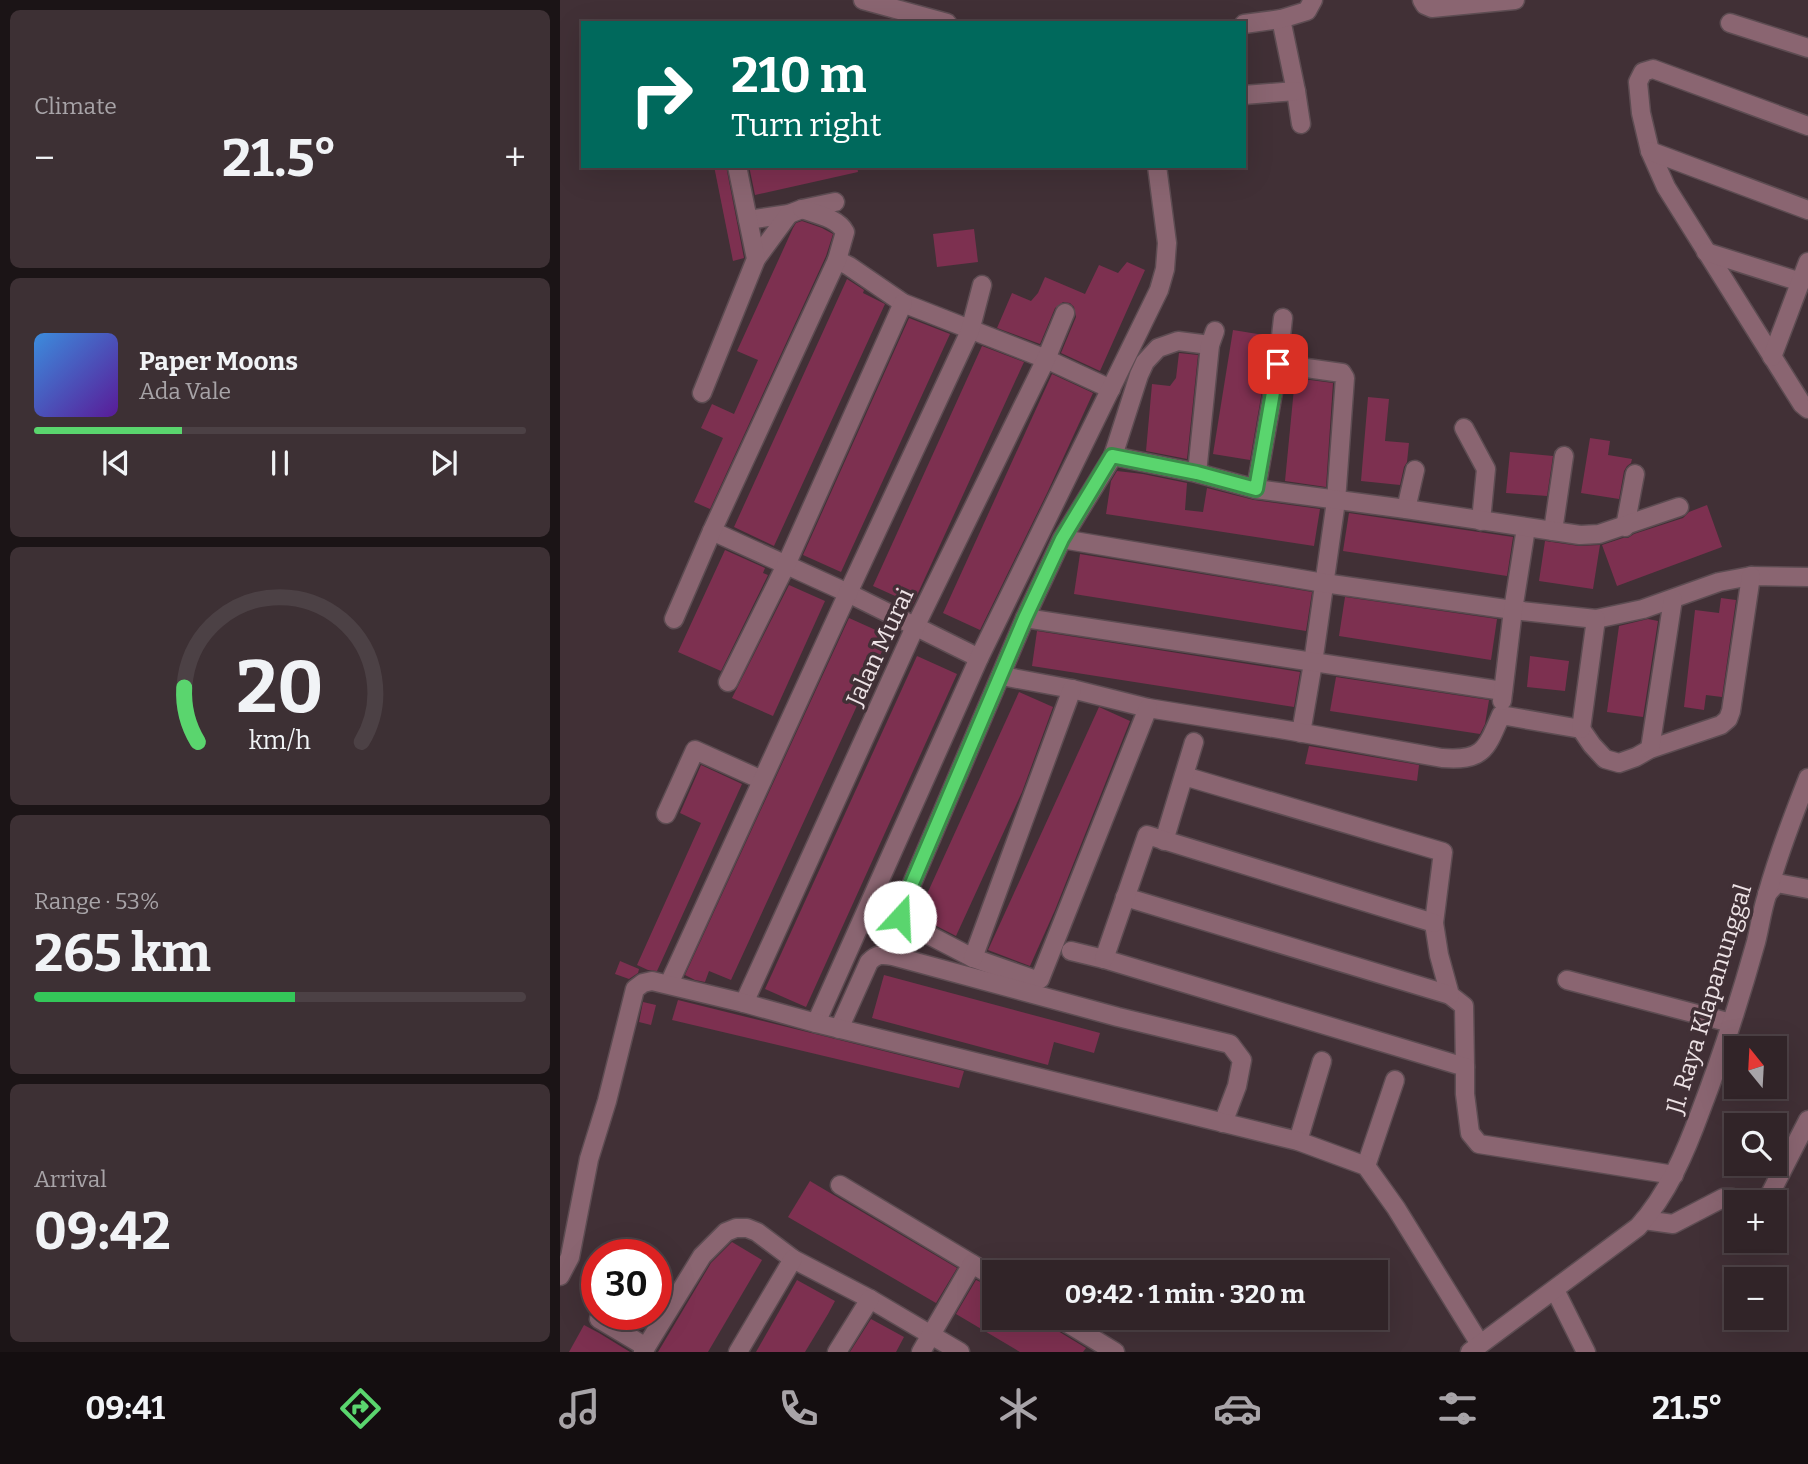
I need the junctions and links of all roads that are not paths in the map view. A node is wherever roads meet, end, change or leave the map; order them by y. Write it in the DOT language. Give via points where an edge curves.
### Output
graph roads {
  1 [pos="863,0"];
  2 [pos="1313,0"];
  3 [pos="1422,0"];
  4 [pos="1515,0"];
  5 [pos="1280,19"];
  6 [pos="940,21"];
  7 [pos="1730,23"];
  8 [pos="1246,24"];
  9 [pos="1808,48"];
  10 [pos="1296,91"];
  11 [pos="1246,95"];
  12 [pos="1301,124"];
  13 [pos="1808,126"];
  14 [pos="1650,151"];
  15 [pos="737,168"];
  16 [pos="1157,168"];
  17 [pos="835,202"];
  18 [pos="1808,210"];
  19 [pos="795,211"];
  20 [pos="748,220"];
  21 [pos="1706,252"];
  22 [pos="756,259"];
  23 [pos="838,260"];
  24 [pos="1808,262"];
  25 [pos="1801,282"];
  26 [pos="982,285"];
  27 [pos="903,303"];
  28 [pos="1065,313"];
  29 [pos="1283,318"];
  30 [pos="970,331"];
  31 [pos="1772,356"];
  32 [pos="1045,359"];
  33 [pos="1278,364"];
  34 [pos="1111,389"];
  35 [pos="702,393"];
  36 [pos="1808,409"];
  37 [pos="1464,428"];
  38 [pos="1112,456"];
  39 [pos="1564,456"];
  40 [pos="1415,470"];
  41 [pos="1197,473"];
  42 [pos="1635,474"];
  43 [pos="1256,489"];
  44 [pos="1336,501"];
  45 [pos="1679,507"];
  46 [pos="1406,509"];
  47 [pos="1481,521"];
  48 [pos="1625,527"];
  49 [pos="1526,528"];
  50 [pos="712,531"];
  51 [pos="1553,531"];
  52 [pos="1062,539"];
  53 [pos="786,565"];
  54 [pos="1751,576"];
  55 [pos="1807,576"];
  56 [pos="1324,583"];
  57 [pos="848,593"];
  58 [pos="1673,598"];
  59 [pos="1513,610"];
  60 [pos="1025,618"];
  61 [pos="674,619"];
  62 [pos="1596,619"];
  63 [pos="915,627"];
  64 [pos="979,658"];
  65 [pos="1313,663"];
  66 [pos="1002,676"];
  67 [pos="728,682"];
  68 [pos="1072,689"];
  69 [pos="1503,691"];
  70 [pos="1148,708"];
  71 [pos="1501,715"];
  72 [pos="1581,729"];
  73 [pos="1301,733"];
  74 [pos="1194,742"];
  75 [pos="1650,749"];
  76 [pos="1184,776"];
  77 [pos="1808,778"];
  78 [pos="762,780"];
  79 [pos="1802,811"];
  80 [pos="666,814"];
  81 [pos="1164,841"];
  82 [pos="1808,889"];
  83 [pos="1767,894"];
  84 [pos="1125,897"];
  85 [pos="1434,923"];
  86 [pos="1071,951"];
  87 [pos="973,958"];
  88 [pos="1104,959"];
  89 [pos="1567,980"];
  90 [pos="669,984"];
  91 [pos="1450,995"];
  92 [pos="744,1003"];
  93 [pos="816,1023"];
  94 [pos="1731,1023"];
  95 [pos="839,1029"];
  96 [pos="1322,1061"];
  97 [pos="1465,1067"];
  98 [pos="1395,1080"];
  99 [pos="1808,1120"];
  100 [pos="1223,1123"];
  101 [pos="1298,1142"];
  102 [pos="1366,1166"];
  103 [pos="1674,1175"];
  104 [pos="840,1185"];
  105 [pos="1772,1190"];
  106 [pos="1724,1198"];
  107 [pos="1644,1220"];
  108 [pos="793,1259"];
  109 [pos="972,1264"];
  110 [pos="982,1270"];
  111 [pos="560,1276"];
  112 [pos="1555,1290"];
  113 [pos="870,1299"];
  114 [pos="615,1330"];
  115 [pos="1078,1330"];
  116 [pos="931,1335"];
  117 [pos="1475,1348"];
  118 [pos="645,1350"];
  119 [pos="738,1352"];
  120 [pos="837,1352"];
  121 [pos="921,1352"];
  122 [pos="960,1352"];
  123 [pos="1114,1352"];
  124 [pos="1586,1352"];
  1 -- 6 [label="street"];
  2 -- 5 [label="street" via="1307,11"];
  3 -- 4 [label="street" via="1432,8"];
  5 -- 8 [label="street"];
  5 -- 10 [label="street"];
  7 -- 9 [label="street"];
  10 -- 11 [label="street"];
  10 -- 12 [label="street"];
  13 -- 14 [label="street" via="1653,69 1643,72 1638,82"];
  14 -- 18 [label="street"];
  14 -- 21 [label="street"];
  15 -- 20 [label="street"];
  16 -- 34 [label="street" via="1167,243 1165,269"];
  17 -- 19 [label="street"];
  19 -- 20 [label="street"];
  19 -- 22 [label="street"];
  19 -- 23 [label="street" via="843,227"];
  20 -- 22 [label="street"];
  21 -- 25 [label="street"];
  21 -- 31 [label="street"];
  22 -- 35 [label="street"];
  23 -- 27 [label="street"];
  23 -- 50 [label="street"];
  24 -- 25 [label="street"];
  25 -- 31 [label="street"];
  26 -- 30 [label="street"];
  27 -- 30 [label="street"];
  27 -- 53 [label="street"];
  28 -- 32 [label="street, Jalan Murai"];
  29 -- 33 [label="street"];
  30 -- 32 [label="street"];
  30 -- 57 [label="street"];
  31 -- 36 [label="street"];
  32 -- 34 [label="street"];
  32 -- 63 [label="street, Jalan Murai"];
  33 -- 43 [label="street"];
  33 -- 44 [label="street" via="1344,375"];
  34 -- 64 [label="street"];
  37 -- 47 [label="street" via="1486,469"];
  38 -- 41 [label="street"];
  38 -- 41 [label="street" via="1145,362 1158,348 1212,338"];
  38 -- 52 [label="street"];
  39 -- 51 [label="street"];
  40 -- 46 [label="street"];
  41 -- 43 [label="street"];
  42 -- 48 [label="street"];
  43 -- 44 [label="street"];
  44 -- 46 [label="street"];
  44 -- 56 [label="street"];
  45 -- 48 [label="street"];
  46 -- 47 [label="street"];
  47 -- 49 [label="street"];
  48 -- 51 [label="street" via="1599,534"];
  49 -- 51 [label="street"];
  49 -- 59 [label="street"];
  50 -- 53 [label="street"];
  50 -- 61 [label="street"];
  52 -- 56 [label="street"];
  52 -- 60 [label="street"];
  53 -- 57 [label="street"];
  53 -- 67 [label="street"];
  54 -- 55 [label="street"];
  54 -- 58 [label="street"];
  54 -- 75 [label="street" via="1728,719"];
  56 -- 59 [label="street"];
  56 -- 65 [label="street"];
  57 -- 63 [label="street"];
  57 -- 78 [label="street"];
  58 -- 62 [label="street"];
  58 -- 75 [label="street"];
  59 -- 62 [label="street"];
  59 -- 69 [label="street"];
  60 -- 65 [label="street"];
  60 -- 66 [label="street"];
  62 -- 72 [label="street"];
  63 -- 64 [label="street"];
  63 -- 92 [label="street, Jalan Murai"];
  64 -- 93 [label="street"];
  65 -- 69 [label="street"];
  65 -- 73 [label="street"];
  66 -- 68 [label="street"];
  66 -- 87 [label="street" via="899,914 902,921"];
  68 -- 70 [label="street"];
  68 -- 87 [label="street"];
  69 -- 71 [label="street"];
  70 -- 73 [label="street"];
  70 -- 87 [label="street" via="1040,979"];
  71 -- 72 [label="street"];
  71 -- 73 [label="street" via="1481,752 1464,760"];
  72 -- 75 [label="street" via="1605,759 1619,763"];
  74 -- 76 [label="street"];
  76 -- 81 [label="street"];
  76 -- 85 [label="street" via="1443,852"];
  77 -- 79 [label="street, Jl. Raya Klapanunggal"];
  78 -- 80 [label="street" via="695,750"];
  78 -- 90 [label="street"];
  79 -- 83 [label="street, Jl. Raya Klapanunggal"];
  81 -- 84 [label="street" via="1147,835"];
  81 -- 85 [label="street"];
  82 -- 83 [label="street" via="1777,883"];
  83 -- 94 [label="street, Jl. Raya Klapanunggal"];
  84 -- 88 [label="street"];
  84 -- 91 [label="street"];
  85 -- 91 [label="street"];
  86 -- 88 [label="street"];
  88 -- 97 [label="street"];
  89 -- 94 [label="street"];
  90 -- 92 [label="street"];
  90 -- 111 [label="street" via="652,981 635,989 589,1159 570,1257"];
  91 -- 97 [label="street" via="1464,1006"];
  92 -- 93 [label="street"];
  93 -- 95 [label="street"];
  94 -- 103 [label="street, Jl. Raya Klapanunggal"];
  95 -- 100 [label="street"];
  95 -- 100 [label="street" via="869,962 876,955 893,956 1230,1044 1242,1060"];
  96 -- 101 [label="street"];
  97 -- 103 [label="street" via="1470,1133 1479,1144"];
  98 -- 102 [label="street"];
  99 -- 105 [label="street"];
  100 -- 101 [label="street"];
  101 -- 102 [label="street"];
  102 -- 117 [label="street" via="1396,1208"];
  103 -- 107 [label="street, Jl. Raya Klapanunggal"];
  104 -- 109 [label="street"];
  106 -- 107 [label="street" via="1680,1222"];
  107 -- 112 [label="street, Jl. Raya Klapanunggal"];
  108 -- 113 [label="street"];
  108 -- 118 [label="street" via="757,1232 736,1228 726,1232 702,1256"];
  108 -- 119 [label="street"];
  109 -- 110 [label="street"];
  109 -- 116 [label="street"];
  112 -- 117 [label="street, Jl. Raya Klapanunggal"];
  112 -- 124 [label="street"];
  113 -- 116 [label="street"];
  113 -- 120 [label="street"];
  114 -- 118 [label="street"];
  115 -- 123 [label="street"];
  116 -- 121 [label="street"];
  116 -- 122 [label="street"];
}
